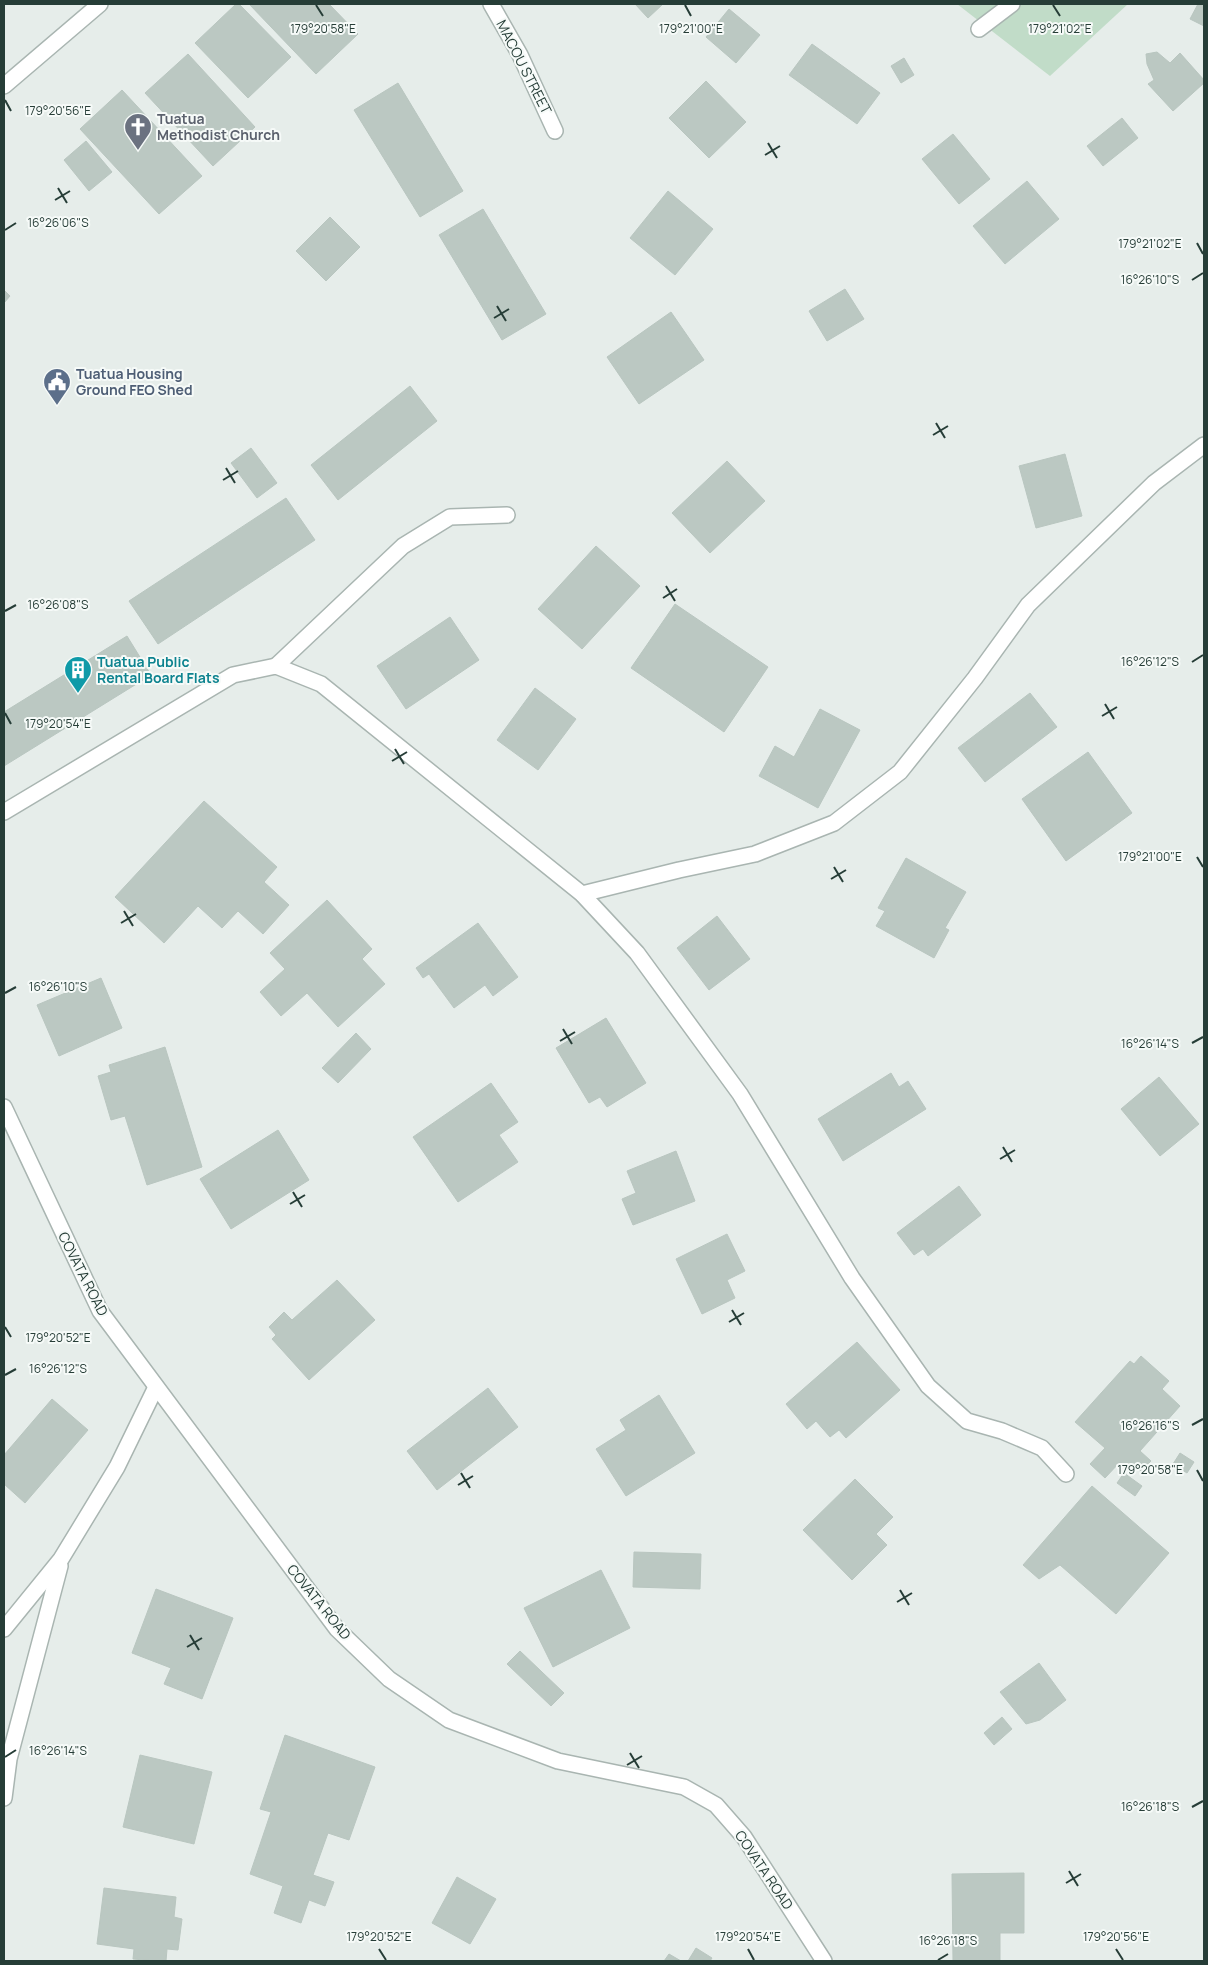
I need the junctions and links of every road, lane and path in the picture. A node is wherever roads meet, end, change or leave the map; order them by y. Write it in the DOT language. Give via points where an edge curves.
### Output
graph roads {
  1 [pos="100,4"];
  2 [pos="491,4"];
  3 [pos="1012,4"];
  4 [pos="979,29"];
  5 [pos="4,86"];
  6 [pos="555,130"];
  7 [pos="1204,445"];
  8 [pos="506,515"];
  9 [pos="276,666"];
  10 [pos="4,812"];
  11 [pos="582,894"];
  12 [pos="4,1107"];
  13 [pos="156,1387"];
  14 [pos="1066,1474"];
  15 [pos="61,1559"];
  16 [pos="4,1628"];
  17 [pos="4,1798"];
  18 [pos="824,1961"];
  1 -- 5 [label="street"];
  2 -- 6 [label="street, MACOU STREET" via="520,55"];
  3 -- 4 [label="street"];
  7 -- 11 [label="street" via="1154,484 1028,605 900,772 834,822 755,854"];
  8 -- 9 [label="street" via="450,517 403,546"];
  9 -- 10 [label="street" via="233,675"];
  9 -- 11 [label="street" via="321,684"];
  11 -- 14 [label="street" via="637,954 740,1094 852,1278 928,1386 967,1421 1042,1448"];
  12 -- 13 [label="street, COVATA ROAD" via="100,1311"];
  13 -- 15 [label="street" via="117,1467"];
  13 -- 18 [label="street, COVATA ROAD" via="338,1629 388,1679 449,1720 558,1761 684,1787 716,1805 744,1837"];
  15 -- 16 [label="street"];
  15 -- 17 [label="street" via="10,1759"];
}
